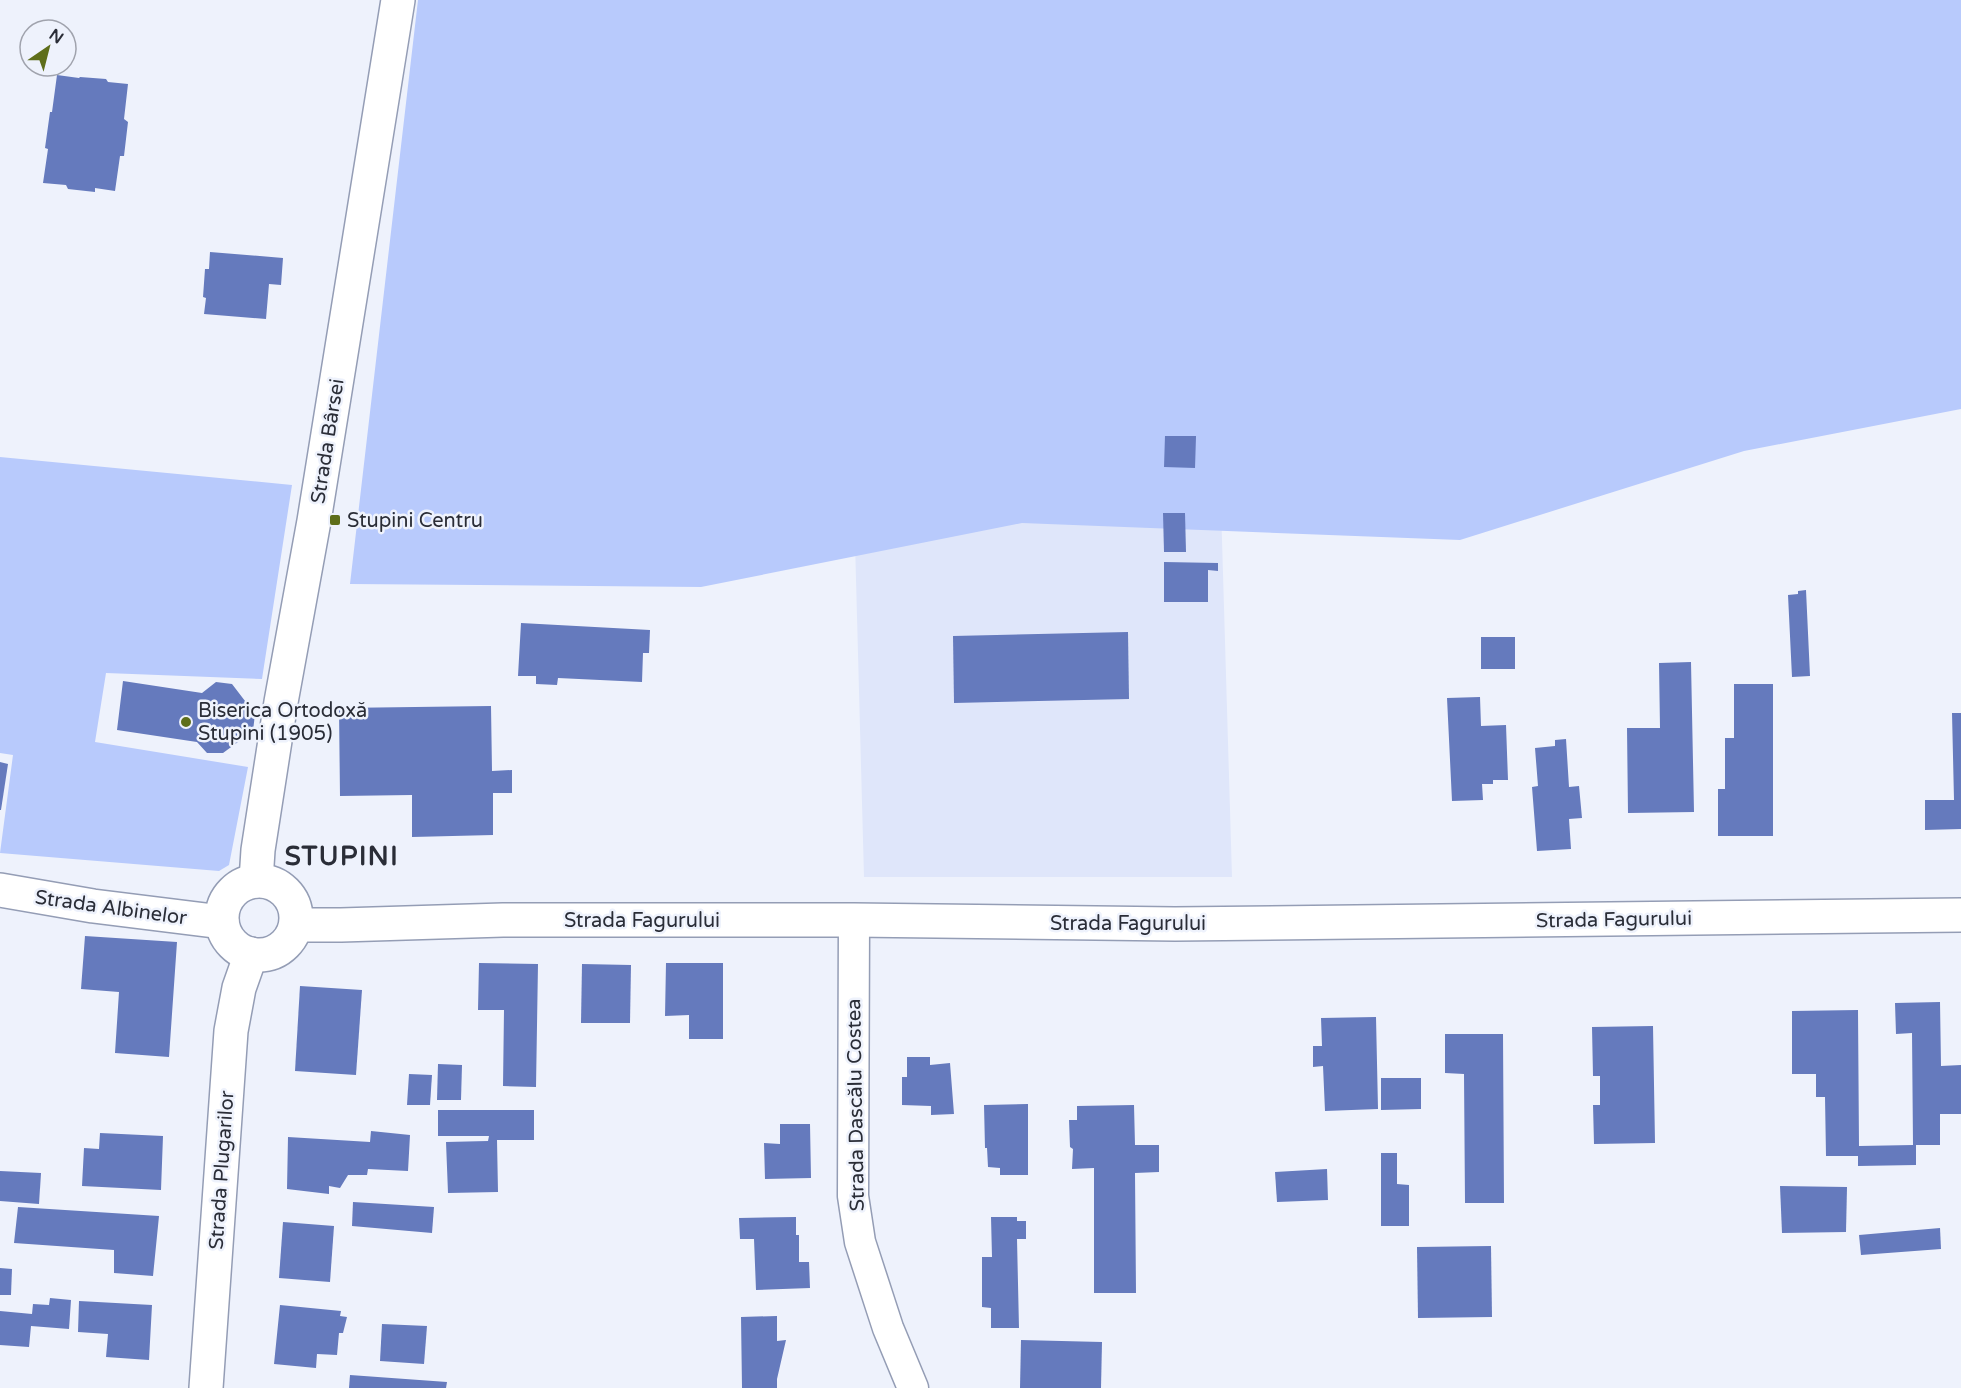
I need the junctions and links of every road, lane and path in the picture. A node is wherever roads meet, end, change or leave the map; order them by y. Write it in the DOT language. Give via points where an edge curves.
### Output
graph roads {
  1 [pos="398,0"];
  2 [pos="256,881"];
  3 [pos="0,890"];
  4 [pos="1961,915"];
  5 [pos="854,920"];
  6 [pos="222,922"];
  7 [pos="296,925"];
  8 [pos="251,954"];
  9 [pos="206,1388"];
  10 [pos="913,1388"];
  1 -- 2 [label="street, Strada Bârsei" via="281,702"];
  2 -- 6 [label="street" via="230,894"];
  2 -- 7 [label="street" via="275,885 290,897"];
  3 -- 6 [label="street, Strada Albinelor"];
  4 -- 5 [label="street, Strada Fagurului" via="1175,924"];
  5 -- 7 [label="street, Strada Fagurului" via="503,920"];
  5 -- 10 [label="street, Strada Dascălu Costea" via="853,1196 860,1242 888,1328"];
  6 -- 8 [label="street" via="234,946"];
  7 -- 8 [label="street" via="287,943 279,949 271,954"];
  8 -- 9 [label="street, Strada Plugarilor" via="238,988 231,1031"];
}
